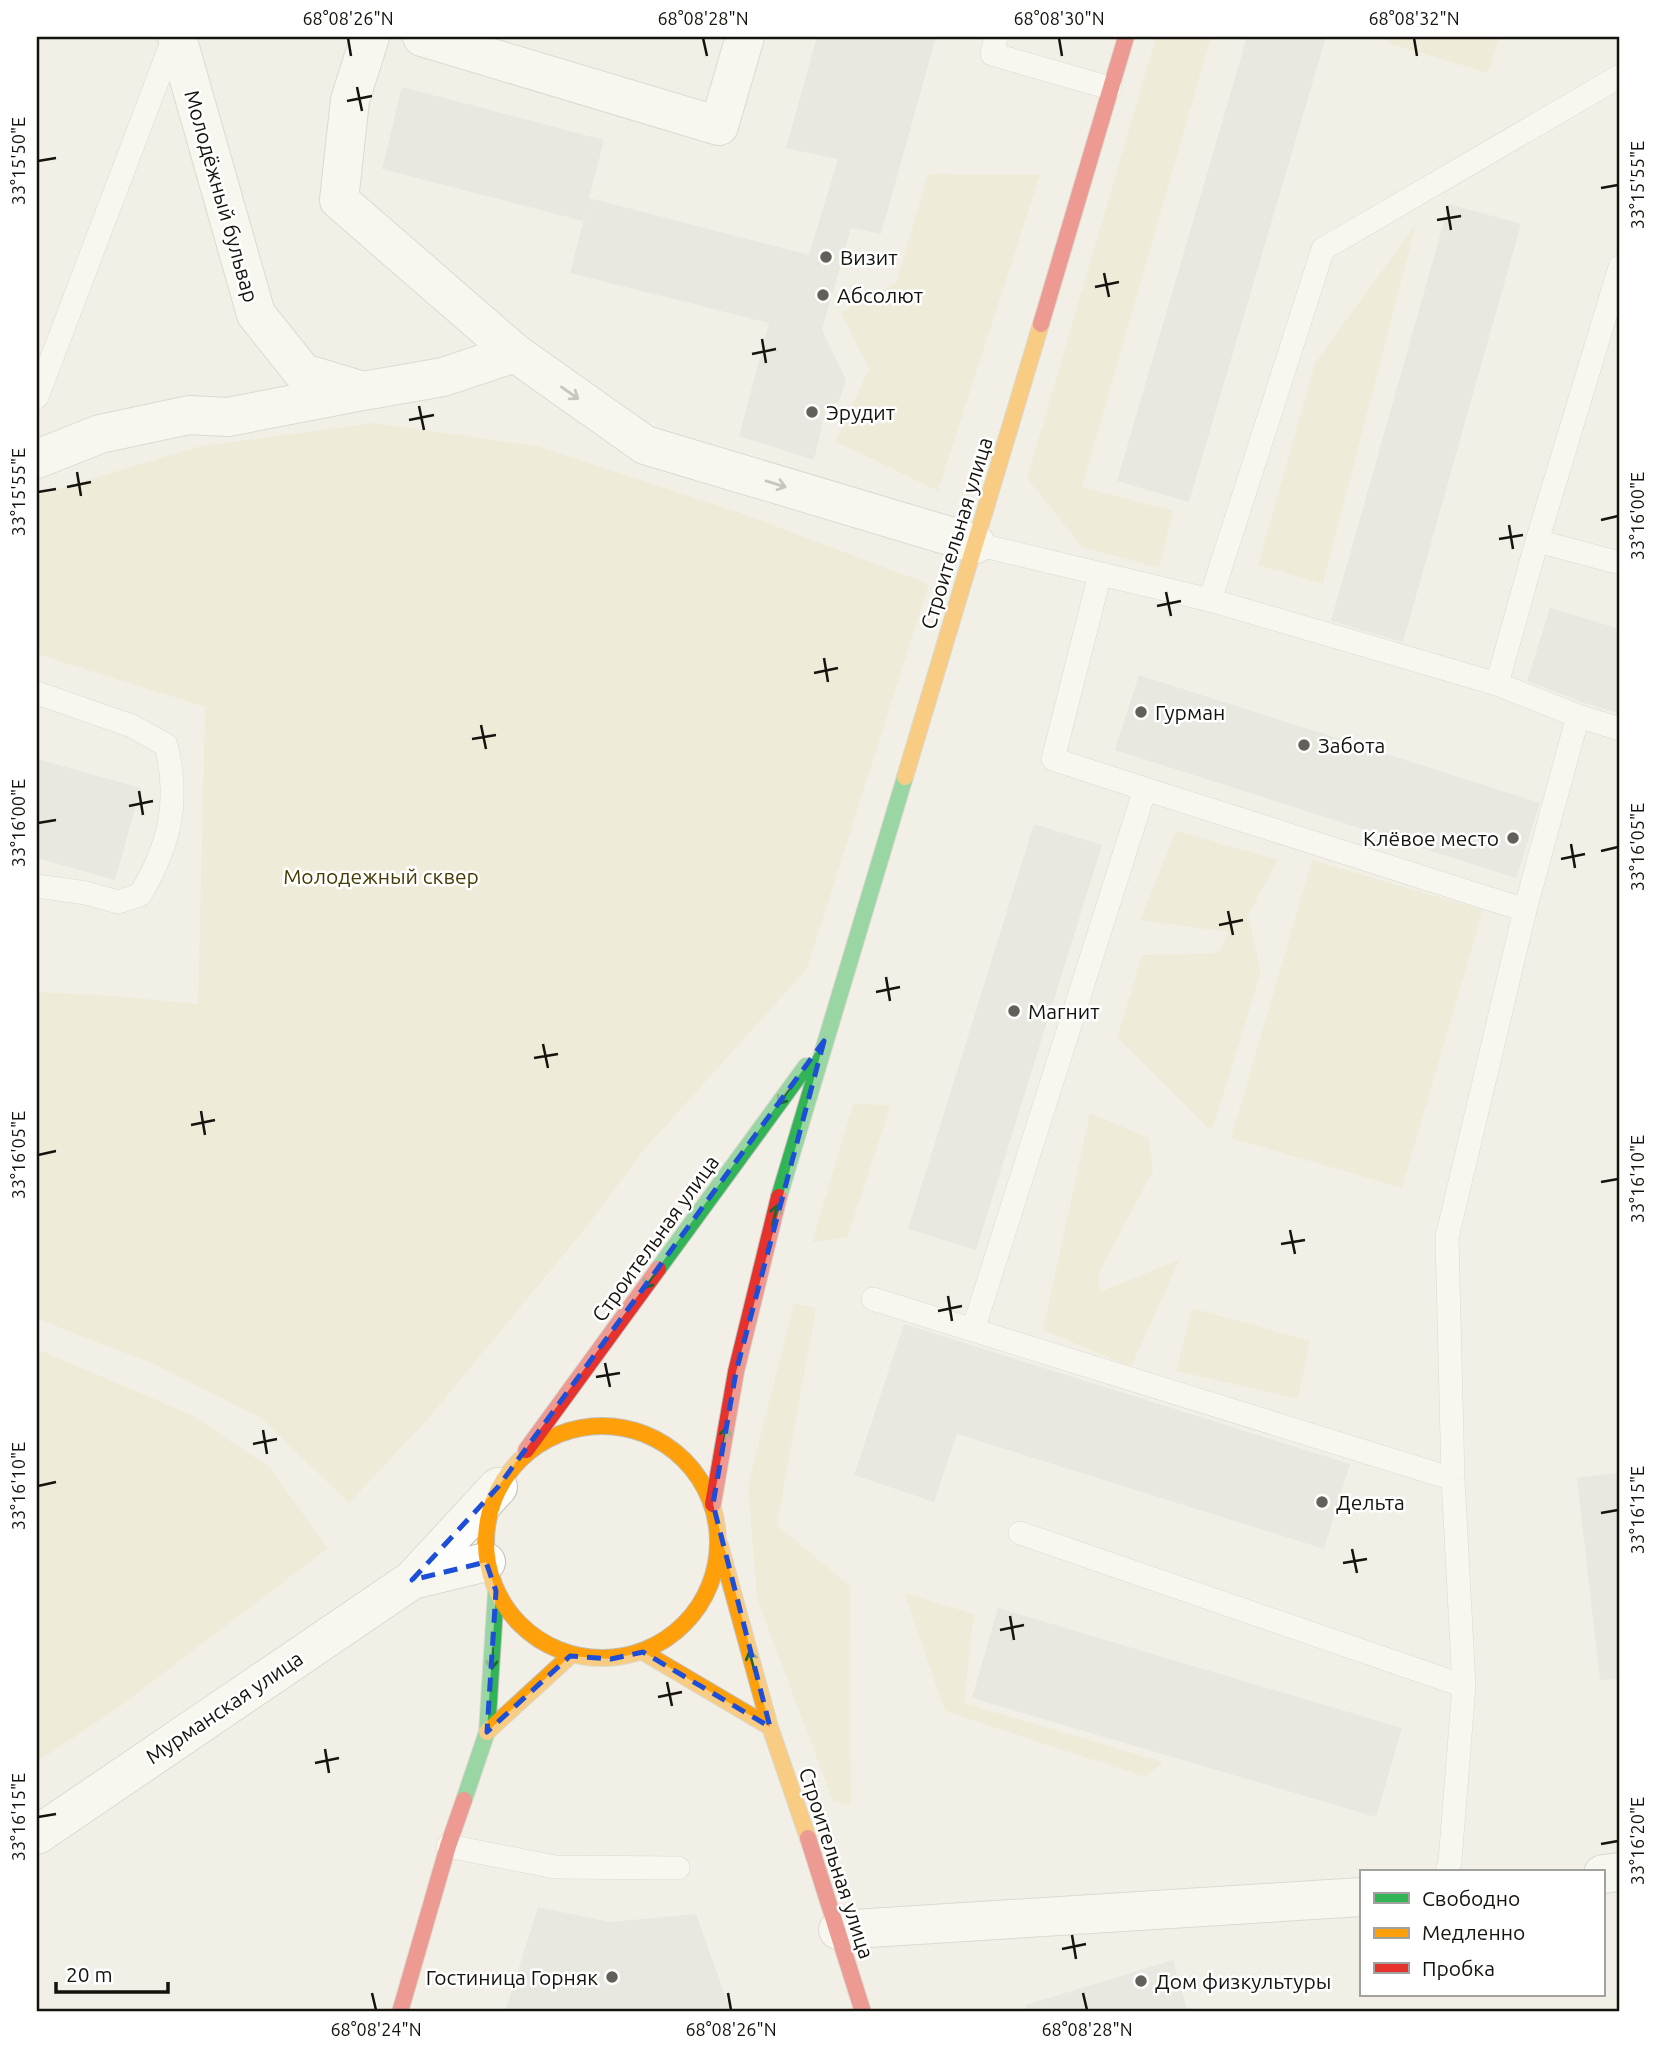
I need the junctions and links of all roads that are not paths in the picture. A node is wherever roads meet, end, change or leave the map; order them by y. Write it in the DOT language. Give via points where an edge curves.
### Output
graph roads {
  1 [pos="175,37"];
  2 [pos="370,37"];
  3 [pos="422,37"];
  4 [pos="745,37"];
  5 [pos="996,37"];
  6 [pos="1126,37"];
  7 [pos="1620,76"];
  8 [pos="1110,88"];
  9 [pos="1620,267"];
  10 [pos="1613,314"];
  11 [pos="515,353"];
  12 [pos="363,391"];
  13 [pos="37,397"];
  14 [pos="37,459"];
  15 [pos="1536,541"];
  16 [pos="975,544"];
  17 [pos="1620,563"];
  18 [pos="1100,574"];
  19 [pos="1210,600"];
  20 [pos="1497,684"];
  21 [pos="37,693"];
  22 [pos="1578,716"];
  23 [pos="1620,729"];
  24 [pos="1145,789"];
  25 [pos="37,886"];
  26 [pos="1525,909"];
  27 [pos="824,1041"];
  28 [pos="873,1300"];
  29 [pos="973,1331"];
  30 [pos="509,1473"];
  31 [pos="1453,1479"];
  32 [pos="713,1504"];
  33 [pos="1020,1533"];
  34 [pos="720,1545"];
  35 [pos="491,1576"];
  36 [pos="412,1580"];
  37 [pos="643,1652"];
  38 [pos="570,1656"];
  39 [pos="1464,1686"];
  40 [pos="770,1727"];
  41 [pos="487,1732"];
  42 [pos="37,1835"];
  43 [pos="448,1846"];
  44 [pos="678,1868"];
  45 [pos="1448,1870"];
  46 [pos="1360,1897"];
  47 [pos="838,1930"];
  48 [pos="400,2012"];
  49 [pos="863,2012"];
  1 -- 12 [label="street, Молодёжный бульвар" via="257,314 303,373"];
  1 -- 13 [label="lane"];
  2 -- 11 [label="street" via="350,100 338,200"];
  3 -- 4 [label="street" via="719,126"];
  5 -- 8 [label="lane" via="992,54"];
  6 -- 8 [label="street, Строительная улица"];
  7 -- 19 [label="lane" via="1323,249"];
  8 -- 16 [label="street, Строительная улица"];
  9 -- 10 [label="lane"];
  10 -- 15 [label="lane"];
  11 -- 12 [label="street, Молодёжный бульвар" via="443,377"];
  11 -- 16 [label="street, one-way" via="645,445"];
  12 -- 14 [label="street" via="228,417 189,415 100,434"];
  15 -- 17 [label="lane"];
  15 -- 20 [label="lane"];
  16 -- 18 [label="lane"];
  16 -- 27 [label="street, Строительная улица"];
  18 -- 19 [label="lane"];
  18 -- 24 [label="lane" via="1053,759"];
  19 -- 20 [label="lane"];
  20 -- 22 [label="lane"];
  21 -- 25 [label="lane" via="132,726 166,744 172,771 172,822 140,895 118,902"];
  22 -- 23 [label="lane"];
  22 -- 26 [label="lane"];
  24 -- 26 [label="lane"];
  24 -- 29 [label="lane"];
  26 -- 31 [label="lane" via="1447,1237"];
  27 -- 30 [label="street, Строительная улица, one-way"];
  32 -- 27 [label="street, Строительная улица, one-way" via="736,1372 787,1164"];
  28 -- 29 [label="lane"];
  29 -- 31 [label="lane"];
  30 -- 32 [label="street" via="542,1441 580,1427 632,1429 659,1441 690,1466"];
  30 -- 35 [label="street" via="486,1520"];
  30 -- 36 [label="street"];
  31 -- 39 [label="lane"];
  32 -- 34 [label="street"];
  33 -- 39 [label="lane"];
  34 -- 37 [label="street" via="701,1605 676,1632"];
  40 -- 34 [label="street, Строительная улица, one-way"];
  35 -- 36 [label="street"];
  35 -- 38 [label="street" via="528,1634"];
  35 -- 41 [label="street, one-way"];
  36 -- 42 [label="street, Мурманская улица"];
  37 -- 38 [label="street" via="611,1659"];
  37 -- 40 [label="street"];
  38 -- 41 [label="street"];
  39 -- 45 [label="lane"];
  40 -- 47 [label="street, Строительная улица"];
  41 -- 43 [label="street"];
  43 -- 44 [label="lane" via="555,1867"];
  43 -- 48 [label="street"];
  46 -- 47 [label="street"];
  47 -- 49 [label="street, Строительная улица"];
}
